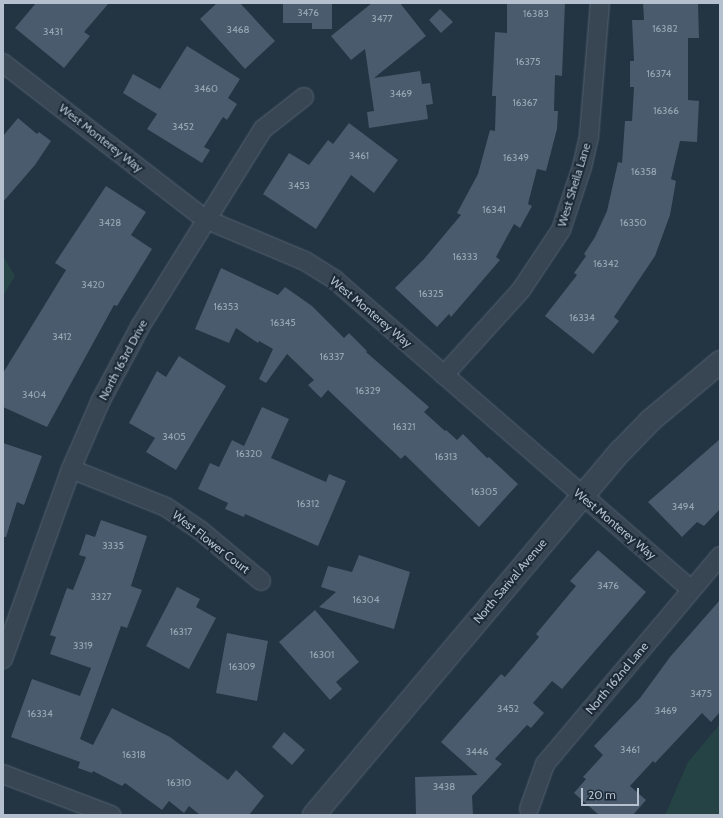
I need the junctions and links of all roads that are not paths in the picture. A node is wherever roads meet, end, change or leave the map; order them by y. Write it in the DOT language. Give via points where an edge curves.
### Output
graph roads {
  1 [pos="600,3"];
  2 [pos="3,63"];
  3 [pos="304,97"];
  4 [pos="205,220"];
  5 [pos="720,362"];
  6 [pos="444,375"];
  7 [pos="71,469"];
  8 [pos="582,495"];
  9 [pos="720,556"];
  10 [pos="261,581"];
  11 [pos="691,589"];
  12 [pos="3,659"];
  13 [pos="3,774"];
  14 [pos="529,809"];
  15 [pos="111,815"];
  16 [pos="314,815"];
  1 -- 6 [label="street, West Sheila Lane" via="589,136 562,230 521,290"];
  2 -- 4 [label="street, West Monterey Way"];
  3 -- 4 [label="street, North 163rd Drive" via="263,129"];
  4 -- 6 [label="street, West Monterey Way" via="305,261 335,280"];
  4 -- 7 [label="street, North 163rd Drive" via="141,325 100,400"];
  5 -- 8 [label="street, North Sarival Avenue" via="651,420"];
  6 -- 8 [label="street, West Monterey Way"];
  7 -- 10 [label="street, West Flower Court" via="166,507 201,531"];
  7 -- 12 [label="street, North 163rd Drive"];
  8 -- 11 [label="street, West Monterey Way"];
  8 -- 16 [label="street, North Sarival Avenue"];
  9 -- 11 [label="street, North 162nd Lane"];
  11 -- 14 [label="street, North 162nd Lane" via="545,764"];
  13 -- 15 [label="street"];
}
